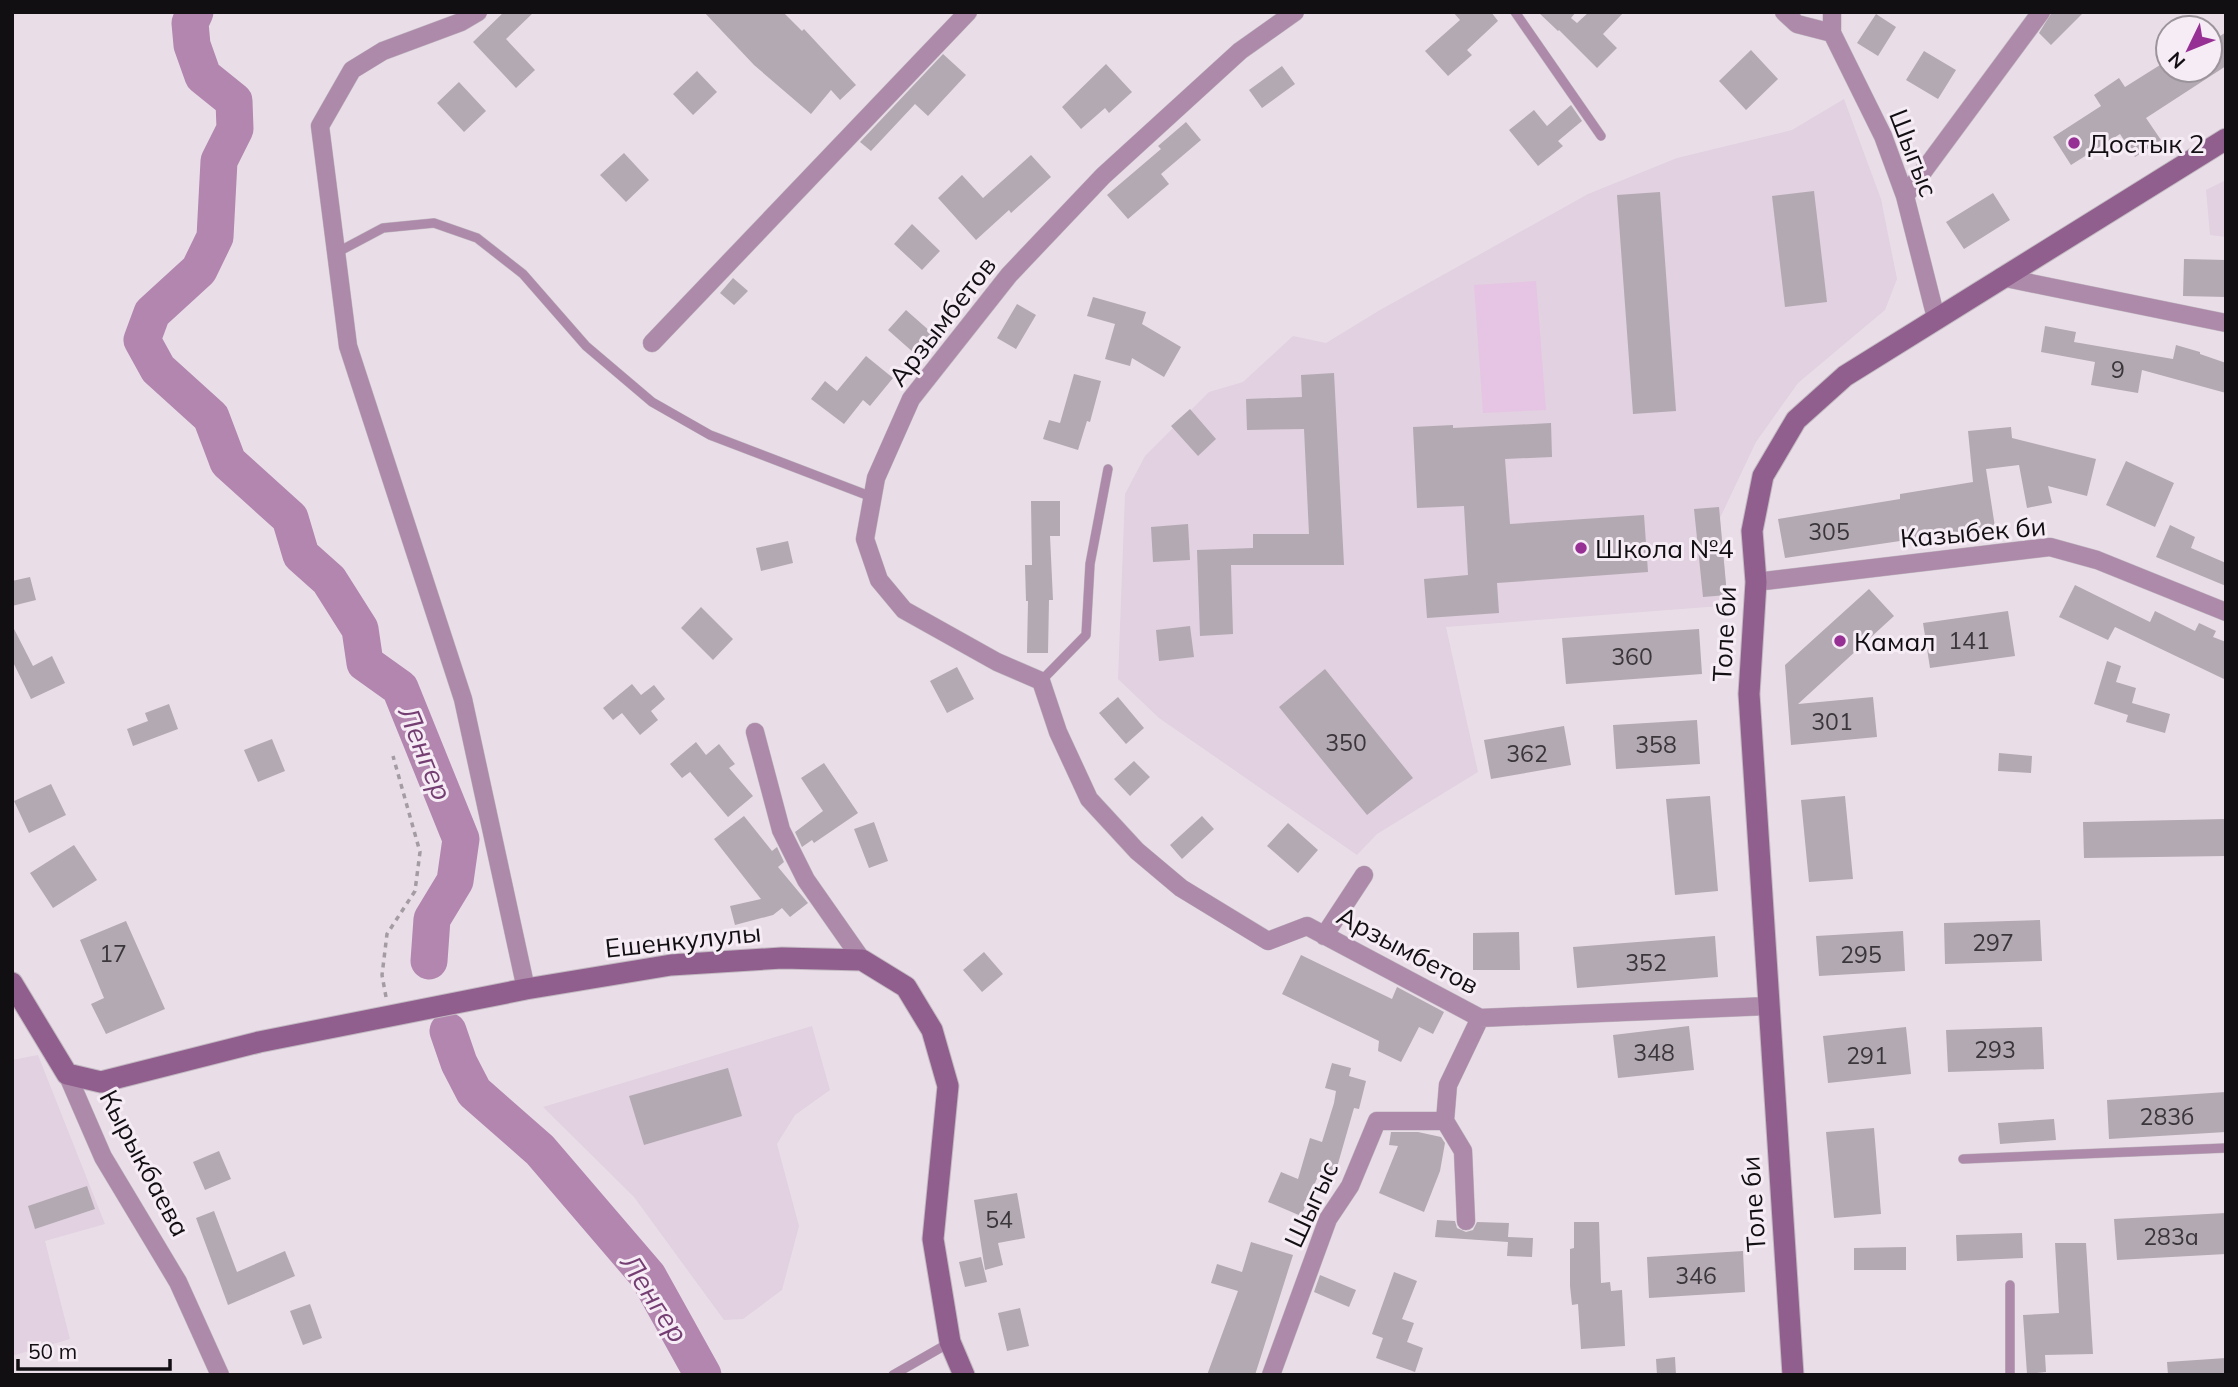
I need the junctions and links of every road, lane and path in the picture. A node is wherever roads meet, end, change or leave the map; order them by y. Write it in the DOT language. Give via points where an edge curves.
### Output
graph roads {
  1 [pos="478,12"];
  2 [pos="968,12"];
  3 [pos="1296,12"];
  4 [pos="1515,12"];
  5 [pos="1784,12"];
  6 [pos="1832,12"];
  7 [pos="2041,12"];
  8 [pos="1832,33"];
  9 [pos="1601,136"];
  10 [pos="2226,139"];
  11 [pos="1905,196"];
  12 [pos="336,253"];
  13 [pos="2001,277"];
  14 [pos="1936,318"];
  15 [pos="2226,323"];
  16 [pos="652,342"];
  17 [pos="1108,469"];
  18 [pos="872,497"];
  19 [pos="1756,582"];
  20 [pos="2226,611"];
  21 [pos="1041,681"];
  22 [pos="755,732"];
  23 [pos="393,756"];
  24 [pos="1364,876"];
  25 [pos="1324,936"];
  26 [pos="862,960"];
  27 [pos="12,983"];
  28 [pos="526,989"];
  29 [pos="1768,1006"];
  30 [pos="389,1017"];
  31 [pos="1480,1018"];
  32 [pos="67,1074"];
  33 [pos="1445,1121"];
  34 [pos="2226,1147"];
  35 [pos="1963,1159"];
  36 [pos="1466,1222"];
  37 [pos="2010,1285"];
  38 [pos="950,1342"];
  39 [pos="220,1375"];
  40 [pos="893,1375"];
  41 [pos="964,1375"];
  42 [pos="1271,1375"];
  43 [pos="1793,1375"];
  44 [pos="2010,1375"];
  1 -- 12 [label="street" via="383,51 352,70 320,127"];
  2 -- 16 [label="street"];
  3 -- 18 [label="street, Арзымбетов" via="1240,51 1113,167 1009,275 911,399"];
  4 -- 9 [label="lane"];
  5 -- 8 [label="street" via="1797,24"];
  6 -- 8 [label="street, Шыгыс"];
  7 -- 11 [label="street"];
  8 -- 11 [label="street, Шыгыс" via="1883,136"];
  10 -- 13 [label="main road, Толе би"];
  11 -- 14 [label="street, Шыгыс"];
  12 -- 18 [label="lane" via="383,229 434,223 477,238 523,274 586,346 652,402 710,435"];
  12 -- 28 [label="street" via="348,346 463,699"];
  13 -- 14 [label="main road, Толе би"];
  13 -- 15 [label="street"];
  14 -- 19 [label="main road, Толе би" via="1845,376 1796,420 1763,476 1752,531"];
  17 -- 21 [label="lane" via="1090,564 1086,635"];
  18 -- 21 [label="street, Арзымбетов" via="865,539 878,580 904,610"];
  19 -- 20 [label="street, Казыбек би" via="2050,547 2097,560"];
  19 -- 29 [label="main road, Толе би" via="1749,694"];
  21 -- 25 [label="street, Арзымбетов" via="1089,799 1137,851 1181,888 1268,941 1307,926"];
  22 -- 26 [label="street" via="781,830 806,880"];
  23 -- 30 [label="path" via="420,852 415,891 387,934 382,975"];
  24 -- 25 [label="street"];
  25 -- 31 [label="street, Арзымбетов"];
  26 -- 28 [label="main road, Ешенкулулы" via="782,958 671,965"];
  26 -- 38 [label="main road" via="906,987 932,1030 948,1086 933,1239"];
  27 -- 32 [label="main road, Кырыкбаева"];
  28 -- 30 [label="main road, Ешенкулулы"];
  29 -- 31 [label="street, Арзымбетов"];
  29 -- 43 [label="main road, Толе би"];
  30 -- 32 [label="main road, Ешенкулулы" via="259,1042 101,1082"];
  31 -- 33 [label="street" via="1448,1085"];
  32 -- 39 [label="street, Кырыкбаева" via="103,1157 178,1282"];
  33 -- 36 [label="street" via="1463,1151"];
  33 -- 42 [label="street, Шыгыс" via="1377,1121 1350,1186 1328,1219"];
  34 -- 35 [label="lane"];
  37 -- 44 [label="lane"];
  38 -- 40 [label="lane"];
  38 -- 41 [label="main road"];
}
